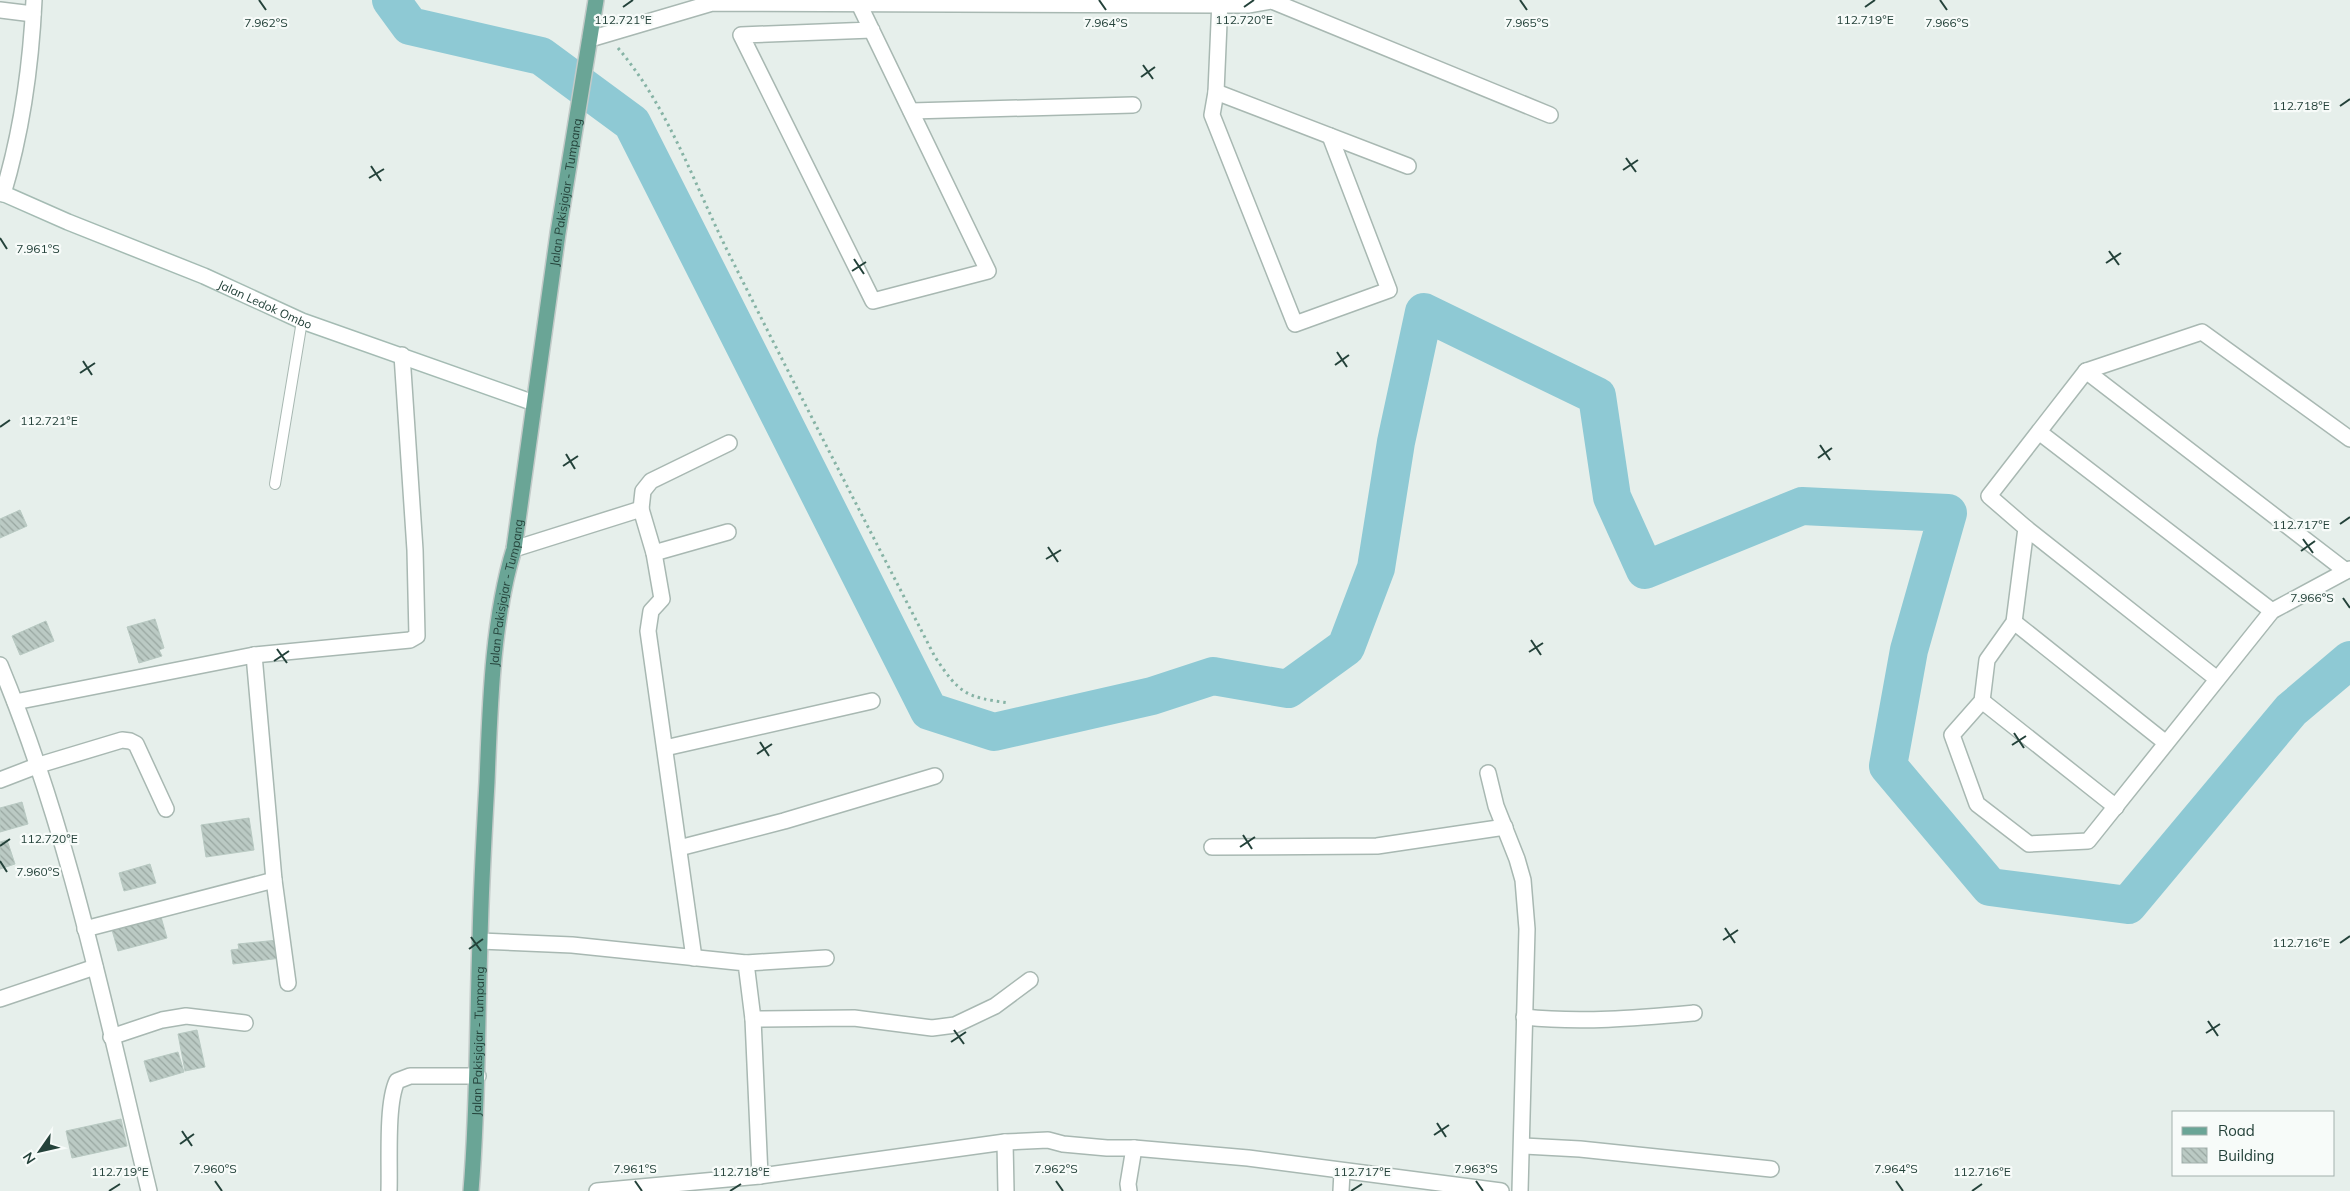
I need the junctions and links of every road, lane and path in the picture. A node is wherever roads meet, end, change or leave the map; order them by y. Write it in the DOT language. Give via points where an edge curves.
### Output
graph roads {
  1 [pos="596,0"];
  2 [pos="712,2"];
  3 [pos="833,2"];
  4 [pos="975,2"];
  5 [pos="1132,2"];
  6 [pos="1248,2"];
  7 [pos="1220,3"];
  8 [pos="859,4"];
  9 [pos="34,7"];
  10 [pos="0,10"];
  11 [pos="872,30"];
  12 [pos="589,42"];
  13 [pos="617,46"];
  14 [pos="1216,92"];
  15 [pos="1133,106"];
  16 [pos="911,111"];
  17 [pos="1550,115"];
  18 [pos="1330,136"];
  19 [pos="1408,166"];
  20 [pos="2,193"];
  21 [pos="302,321"];
  22 [pos="402,355"];
  23 [pos="2086,371"];
  24 [pos="534,403"];
  25 [pos="2039,432"];
  26 [pos="2350,439"];
  27 [pos="729,443"];
  28 [pos="275,484"];
  29 [pos="641,509"];
  30 [pos="2026,528"];
  31 [pos="728,532"];
  32 [pos="514,549"];
  33 [pos="654,553"];
  34 [pos="2348,570"];
  35 [pos="2272,611"];
  36 [pos="2014,622"];
  37 [pos="254,655"];
  38 [pos="0,665"];
  39 [pos="2217,679"];
  40 [pos="872,701"];
  41 [pos="1982,701"];
  42 [pos="15,702"];
  43 [pos="1009,703"];
  44 [pos="2166,743"];
  45 [pos="665,748"];
  46 [pos="39,765"];
  47 [pos="1488,773"];
  48 [pos="935,776"];
  49 [pos="0,780"];
  50 [pos="2116,806"];
  51 [pos="166,809"];
  52 [pos="1505,828"];
  53 [pos="1212,847"];
  54 [pos="679,848"];
  55 [pos="274,880"];
  56 [pos="85,929"];
  57 [pos="480,941"];
  58 [pos="694,958"];
  59 [pos="826,958"];
  60 [pos="746,963"];
  61 [pos="95,967"];
  62 [pos="1030,980"];
  63 [pos="288,983"];
  64 [pos="0,999"];
  65 [pos="1694,1013"];
  66 [pos="1524,1016"];
  67 [pos="753,1019"];
  68 [pos="246,1024"];
  69 [pos="111,1037"];
  70 [pos="478,1076"];
  71 [pos="1005,1142"];
  72 [pos="1522,1146"];
  73 [pos="1134,1148"];
  74 [pos="1771,1170"];
  75 [pos="1342,1172"];
  76 [pos="760,1176"];
  77 [pos="702,1185"];
  78 [pos="149,1191"];
  79 [pos="389,1191"];
  80 [pos="471,1191"];
  81 [pos="597,1191"];
  82 [pos="1006,1191"];
  83 [pos="1129,1191"];
  84 [pos="1341,1191"];
  85 [pos="1501,1191"];
  86 [pos="1520,1191"];
  1 -- 12 [label="main road, Jalan Pakisjajar - Tumpang"];
  2 -- 3 [label="street"];
  2 -- 12 [label="street"];
  3 -- 8 [label="street"];
  4 -- 5 [label="street"];
  4 -- 8 [label="street"];
  5 -- 7 [label="street"];
  6 -- 7 [label="street"];
  6 -- 17 [label="street" via="1272,1"];
  7 -- 14 [label="street"];
  8 -- 11 [label="street"];
  9 -- 10 [label="street"];
  9 -- 20 [label="street" via="20,123"];
  11 -- 16 [label="street"];
  11 -- 16 [label="street" via="741,35 873,301 988,271"];
  12 -- 24 [label="main road, Jalan Pakisjajar - Tumpang"];
  13 -- 43 [label="path" via="673,132 726,248 935,657 962,691 976,699"];
  14 -- 18 [label="street"];
  14 -- 18 [label="street" via="1212,115 1295,324 1389,290"];
  15 -- 16 [label="street"];
  18 -- 19 [label="street"];
  20 -- 21 [label="street, Jalan Ledok Ombo" via="204,276"];
  21 -- 22 [label="street, Jalan Ledok Ombo"];
  21 -- 28 [label="lane"];
  22 -- 24 [label="street, Jalan Ledok Ombo"];
  22 -- 37 [label="street" via="418,636 410,640"];
  23 -- 25 [label="street"];
  23 -- 26 [label="street" via="2202,332"];
  23 -- 34 [label="street"];
  24 -- 32 [label="main road, Jalan Pakisjajar - Tumpang"];
  25 -- 30 [label="street" via="1989,496"];
  25 -- 35 [label="street"];
  27 -- 29 [label="street" via="651,481 643,490"];
  29 -- 32 [label="street"];
  29 -- 33 [label="street"];
  30 -- 36 [label="street"];
  30 -- 39 [label="street"];
  31 -- 33 [label="street"];
  32 -- 57 [label="main road, Jalan Pakisjajar - Tumpang" via="496,651"];
  33 -- 45 [label="street" via="662,599 651,611 648,631"];
  34 -- 35 [label="street"];
  35 -- 39 [label="street"];
  36 -- 41 [label="street" via="1987,660"];
  36 -- 44 [label="street"];
  37 -- 42 [label="street"];
  37 -- 55 [label="street"];
  38 -- 42 [label="street"];
  39 -- 44 [label="street"];
  40 -- 45 [label="street"];
  41 -- 50 [label="street"];
  41 -- 50 [label="street" via="1952,735 1977,804 2029,844 2088,841"];
  42 -- 46 [label="street"];
  44 -- 50 [label="street"];
  45 -- 54 [label="street"];
  46 -- 49 [label="street"];
  46 -- 51 [label="street" via="122,740 130,741 136,744"];
  46 -- 56 [label="street"];
  47 -- 52 [label="street"];
  48 -- 54 [label="street"];
  52 -- 53 [label="street" via="1377,846"];
  52 -- 66 [label="street" via="1523,880 1527,929"];
  54 -- 58 [label="street"];
  55 -- 56 [label="street"];
  55 -- 63 [label="street"];
  56 -- 61 [label="street"];
  57 -- 58 [label="street"];
  57 -- 70 [label="main road, Jalan Pakisjajar - Tumpang"];
  58 -- 60 [label="street"];
  59 -- 60 [label="street"];
  60 -- 67 [label="street"];
  61 -- 64 [label="street"];
  61 -- 69 [label="street"];
  62 -- 67 [label="street" via="995,1006 955,1025 932,1028 854,1018"];
  65 -- 66 [label="street" via="1562,1021"];
  66 -- 72 [label="street"];
  67 -- 76 [label="street"];
  68 -- 69 [label="street" via="186,1016 162,1020"];
  69 -- 78 [label="street"];
  70 -- 79 [label="street" via="410,1076 397,1081 392,1113"];
  70 -- 80 [label="main road, Jalan Pakisjajar - Tumpang"];
  71 -- 73 [label="street" via="1048,1140 1063,1144"];
  71 -- 76 [label="street"];
  71 -- 82 [label="street"];
  72 -- 74 [label="street" via="1580,1149"];
  72 -- 86 [label="street"];
  73 -- 75 [label="street" via="1248,1158"];
  73 -- 83 [label="street"];
  75 -- 84 [label="street"];
  75 -- 85 [label="street"];
  76 -- 77 [label="street"];
  77 -- 81 [label="street"];
}
